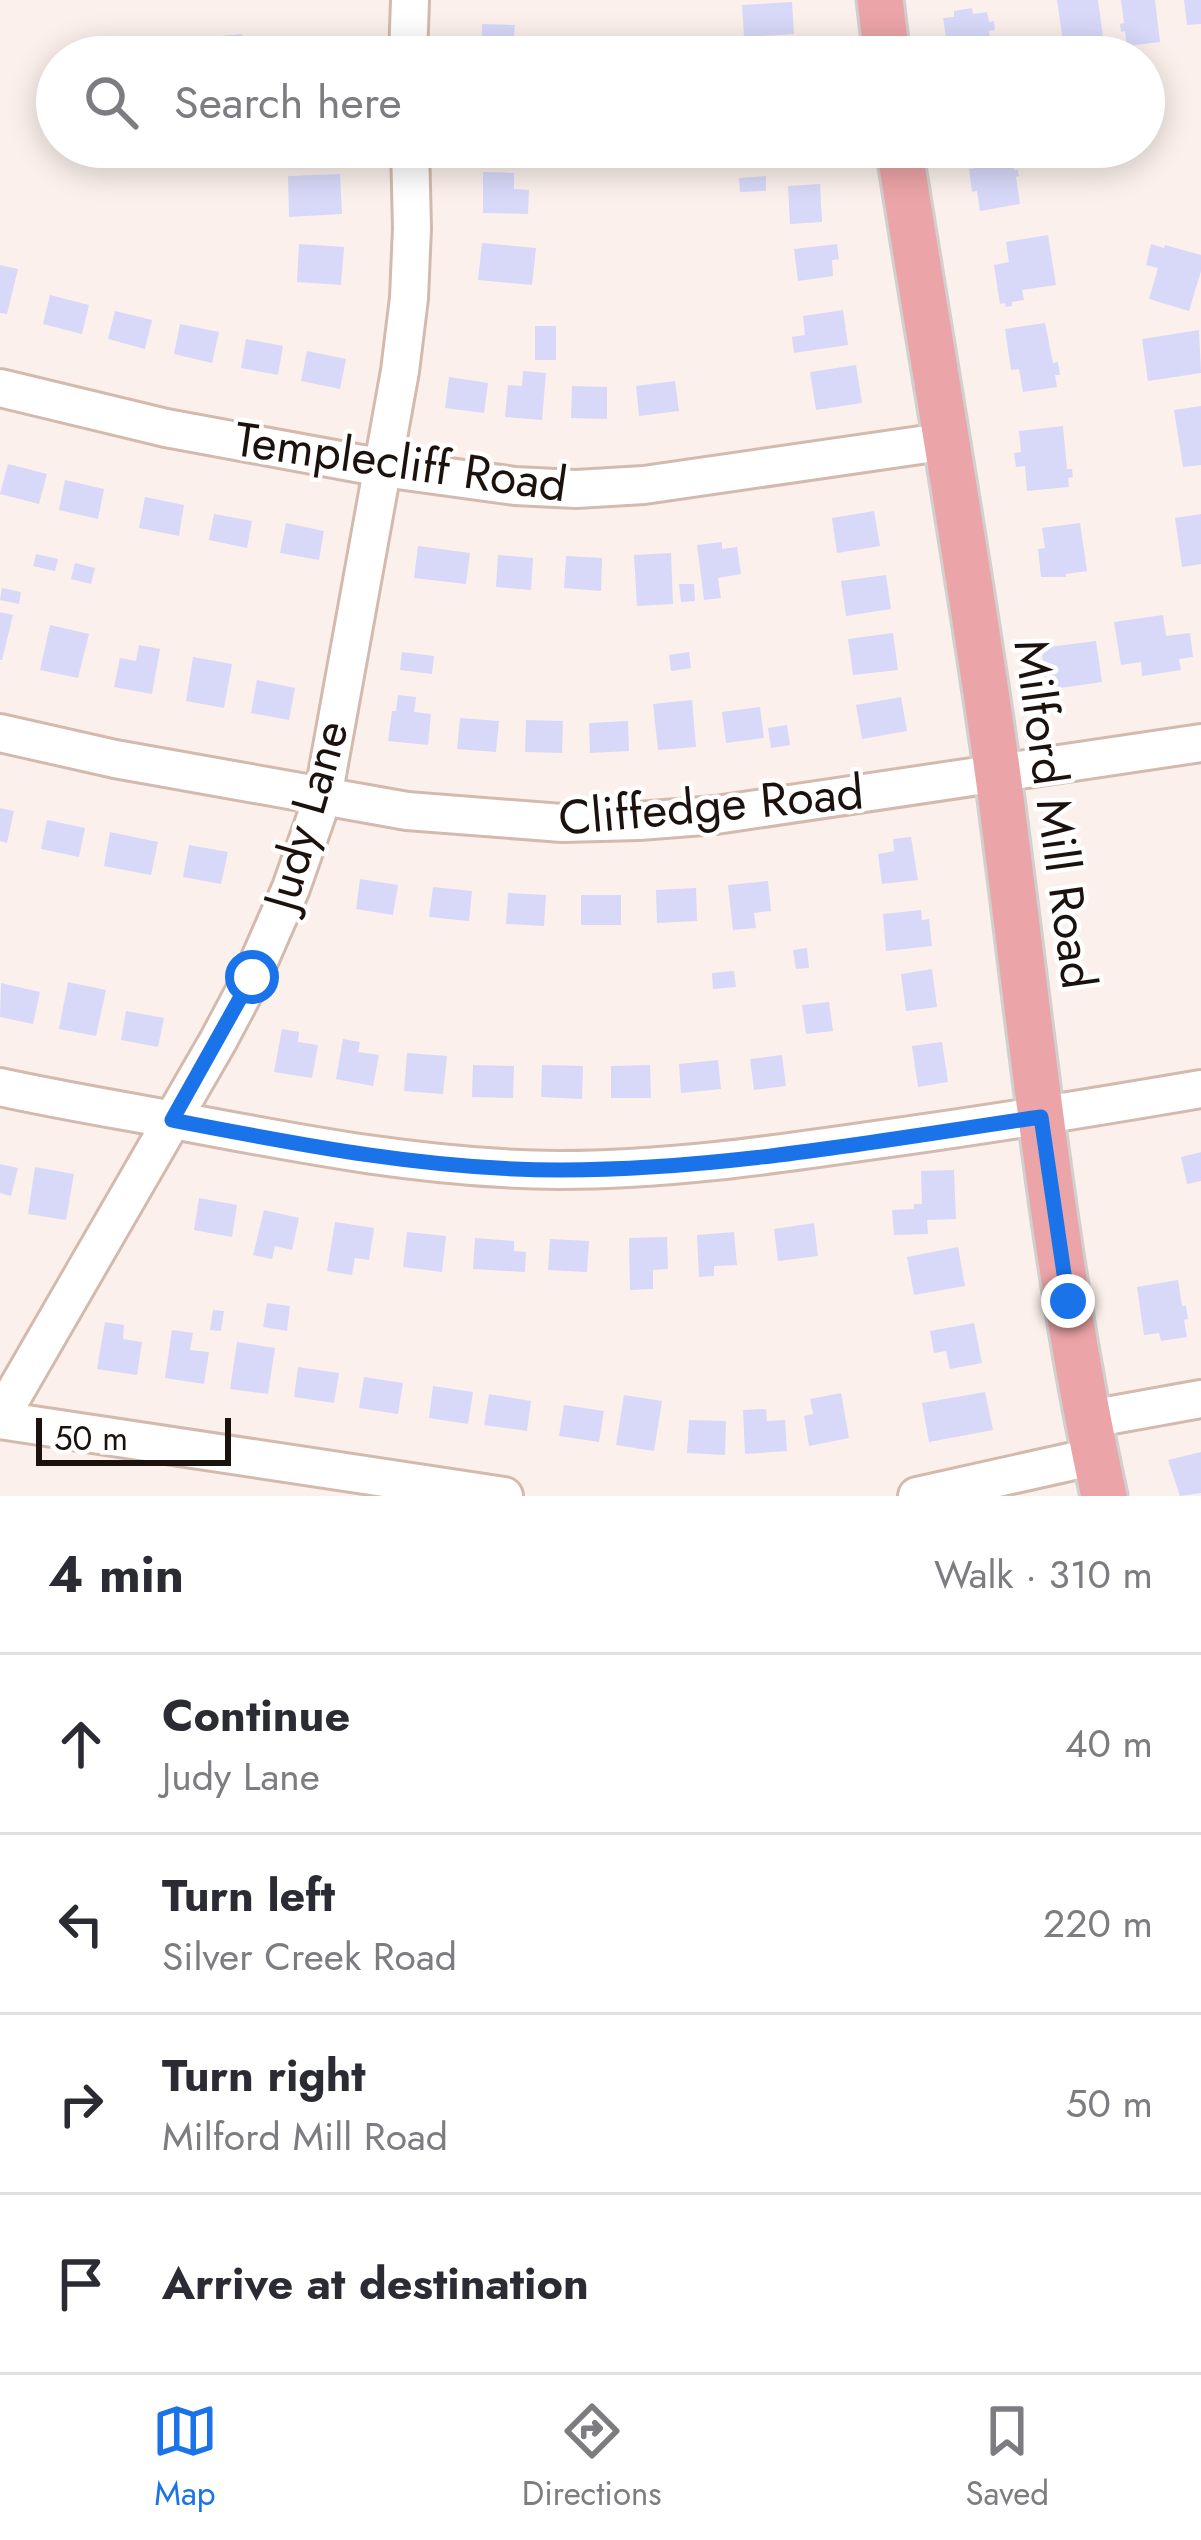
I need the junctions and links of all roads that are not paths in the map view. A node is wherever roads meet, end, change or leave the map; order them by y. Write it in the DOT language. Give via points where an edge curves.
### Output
graph roads {
  1 [pos="410,0"];
  2 [pos="880,0"];
  3 [pos="409,36"];
  4 [pos="884,36"];
  5 [pos="411,168"];
  6 [pos="902,168"];
  7 [pos="0,388"];
  8 [pos="948,441"];
  9 [pos="383,468"];
  10 [pos="0,733"];
  11 [pos="1201,743"];
  12 [pos="997,772"];
  13 [pos="322,797"];
  14 [pos="0,1087"];
  15 [pos="1201,1089"];
  16 [pos="1041,1117"];
  17 [pos="172,1120"];
  18 [pos="1201,1399"];
  19 [pos="0,1419"];
  20 [pos="1096,1457"];
  21 [pos="504,1496"];
  22 [pos="917,1496"];
  1 -- 3 [label="street"];
  2 -- 4 [label="main road"];
  5 -- 9 [label="street, Judy Lane" via="409,298"];
  6 -- 8 [label="main road, Milford Mill Road"];
  7 -- 9 [label="street, Templecliff Road"];
  8 -- 9 [label="street, Templecliff Road" via="576,489"];
  8 -- 12 [label="main road, Milford Mill Road"];
  9 -- 13 [label="street, Judy Lane"];
  10 -- 13 [label="street, Cliffedge Road"];
  11 -- 12 [label="street, Cliffedge Road"];
  12 -- 13 [label="street, Cliffedge Road" via="639,821 496,820"];
  12 -- 16 [label="main road, Milford Mill Road"];
  13 -- 17 [label="street, Judy Lane" via="252,977"];
  14 -- 17 [label="street"];
  15 -- 16 [label="street"];
  16 -- 17 [label="street" via="746,1159 559,1170 383,1157"];
  16 -- 20 [label="main road, Milford Mill Road"];
  17 -- 19 [label="street, Judy Lane"];
  18 -- 20 [label="street"];
  19 -- 21 [label="street"];
  20 -- 22 [label="street"];
}
